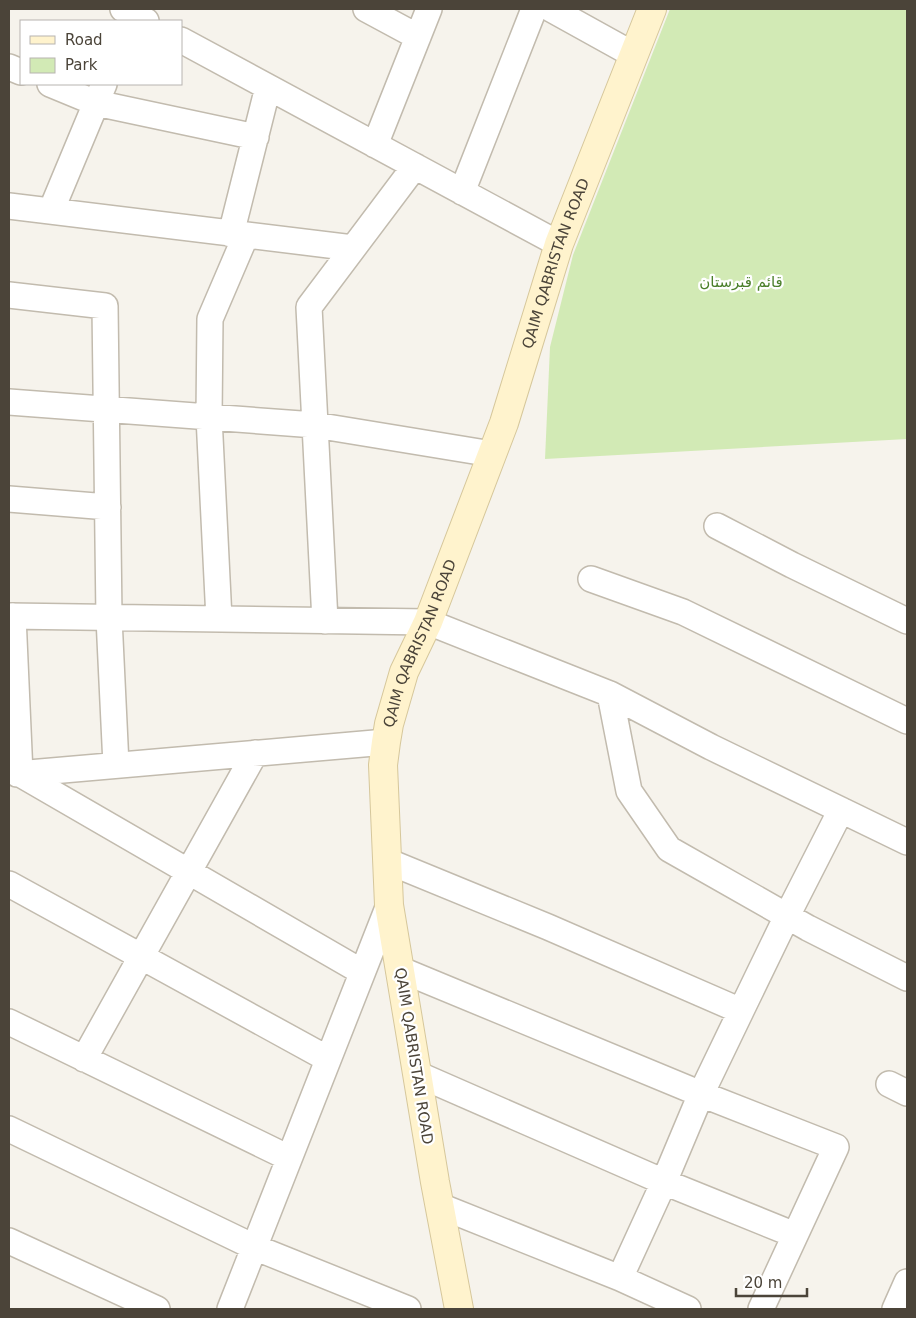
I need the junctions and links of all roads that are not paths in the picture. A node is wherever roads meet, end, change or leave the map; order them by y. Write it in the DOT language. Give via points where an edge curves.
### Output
graph roads {
  1 [pos="366,9"];
  2 [pos="429,9"];
  3 [pos="534,9"];
  4 [pos="551,9"];
  5 [pos="652,9"];
  6 [pos="418,37"];
  7 [pos="182,41"];
  8 [pos="634,55"];
  9 [pos="56,85"];
  10 [pos="268,87"];
  11 [pos="100,93"];
  12 [pos="256,136"];
  13 [pos="376,145"];
  14 [pos="415,166"];
  15 [pos="462,192"];
  16 [pos="9,206"];
  17 [pos="51,211"];
  18 [pos="238,234"];
  19 [pos="560,244"];
  20 [pos="353,248"];
  21 [pos="9,295"];
  22 [pos="9,402"];
  23 [pos="107,409"];
  24 [pos="209,417"];
  25 [pos="315,425"];
  26 [pos="492,454"];
  27 [pos="9,500"];
  28 [pos="108,507"];
  29 [pos="717,526"];
  30 [pos="592,579"];
  31 [pos="11,616"];
  32 [pos="109,618"];
  33 [pos="219,619"];
  34 [pos="325,620"];
  35 [pos="907,621"];
  36 [pos="428,622"];
  37 [pos="610,694"];
  38 [pos="907,720"];
  39 [pos="386,742"];
  40 [pos="255,753"];
  41 [pos="116,765"];
  42 [pos="14,774"];
  43 [pos="841,810"];
  44 [pos="907,842"];
  45 [pos="387,861"];
  46 [pos="189,872"];
  47 [pos="9,884"];
  48 [pos="389,905"];
  49 [pos="787,916"];
  50 [pos="141,957"];
  51 [pos="399,969"];
  52 [pos="362,972"];
  53 [pos="907,978"];
  54 [pos="741,1011"];
  55 [pos="9,1022"];
  56 [pos="84,1058"];
  57 [pos="328,1059"];
  58 [pos="417,1074"];
  59 [pos="700,1094"];
  60 [pos="9,1128"];
  61 [pos="289,1158"];
  62 [pos="664,1182"];
  63 [pos="440,1206"];
  64 [pos="795,1235"];
  65 [pos="9,1241"];
  66 [pos="254,1247"];
  67 [pos="620,1278"];
  68 [pos="907,1282"];
  69 [pos="157,1309"];
  70 [pos="230,1309"];
  71 [pos="408,1309"];
  72 [pos="459,1309"];
  73 [pos="688,1309"];
  74 [pos="760,1309"];
  75 [pos="895,1309"];
  1 -- 6 [label="street"];
  2 -- 6 [label="street"];
  3 -- 15 [label="street"];
  4 -- 8 [label="street"];
  5 -- 8 [label="street, QAIM QABRISTAN ROAD"];
  6 -- 13 [label="street"];
  7 -- 10 [label="street"];
  8 -- 19 [label="street, QAIM QABRISTAN ROAD"];
  9 -- 11 [label="street"];
  10 -- 12 [label="street"];
  10 -- 13 [label="street"];
  11 -- 12 [label="street"];
  11 -- 17 [label="street"];
  12 -- 18 [label="street"];
  13 -- 14 [label="street"];
  14 -- 15 [label="street"];
  14 -- 20 [label="street"];
  15 -- 19 [label="street"];
  16 -- 17 [label="street"];
  17 -- 18 [label="street"];
  18 -- 20 [label="street"];
  18 -- 24 [label="street" via="210,319"];
  19 -- 26 [label="street, QAIM QABRISTAN ROAD"];
  20 -- 25 [label="street" via="309,307"];
  21 -- 23 [label="street" via="105,306"];
  22 -- 23 [label="street"];
  23 -- 24 [label="street"];
  23 -- 28 [label="street"];
  24 -- 25 [label="street"];
  24 -- 33 [label="street"];
  25 -- 26 [label="street"];
  25 -- 34 [label="street"];
  26 -- 36 [label="street, QAIM QABRISTAN ROAD"];
  27 -- 28 [label="street"];
  28 -- 32 [label="street"];
  29 -- 35 [label="street"];
  30 -- 38 [label="street" via="683,612"];
  31 -- 32 [label="street"];
  31 -- 42 [label="street"];
  32 -- 33 [label="street"];
  32 -- 41 [label="street"];
  33 -- 34 [label="street"];
  34 -- 36 [label="street"];
  36 -- 37 [label="street"];
  36 -- 39 [label="street, QAIM QABRISTAN ROAD" via="404,672"];
  37 -- 43 [label="street"];
  37 -- 49 [label="street" via="629,791 669,849"];
  39 -- 40 [label="street"];
  39 -- 45 [label="street, QAIM QABRISTAN ROAD" via="383,765"];
  40 -- 41 [label="street"];
  40 -- 46 [label="street"];
  41 -- 42 [label="street"];
  42 -- 46 [label="street"];
  43 -- 44 [label="street"];
  43 -- 49 [label="street"];
  45 -- 48 [label="street, QAIM QABRISTAN ROAD"];
  45 -- 54 [label="street"];
  46 -- 50 [label="street"];
  46 -- 52 [label="street"];
  47 -- 50 [label="street"];
  48 -- 51 [label="street, QAIM QABRISTAN ROAD"];
  48 -- 52 [label="street"];
  49 -- 53 [label="street"];
  49 -- 54 [label="street"];
  50 -- 56 [label="street"];
  50 -- 57 [label="street"];
  51 -- 58 [label="street, QAIM QABRISTAN ROAD"];
  51 -- 59 [label="street"];
  52 -- 57 [label="street"];
  54 -- 59 [label="street"];
  55 -- 56 [label="street"];
  56 -- 61 [label="street"];
  57 -- 61 [label="street"];
  58 -- 62 [label="street"];
  58 -- 63 [label="street, QAIM QABRISTAN ROAD"];
  59 -- 62 [label="street"];
  59 -- 64 [label="street" via="836,1147"];
  60 -- 66 [label="street"];
  61 -- 66 [label="street"];
  62 -- 64 [label="street"];
  62 -- 67 [label="street"];
  63 -- 67 [label="street"];
  63 -- 72 [label="street, QAIM QABRISTAN ROAD"];
  64 -- 74 [label="street"];
  65 -- 69 [label="street"];
  66 -- 70 [label="street"];
  66 -- 71 [label="street"];
  67 -- 73 [label="street"];
  68 -- 75 [label="street"];
}
